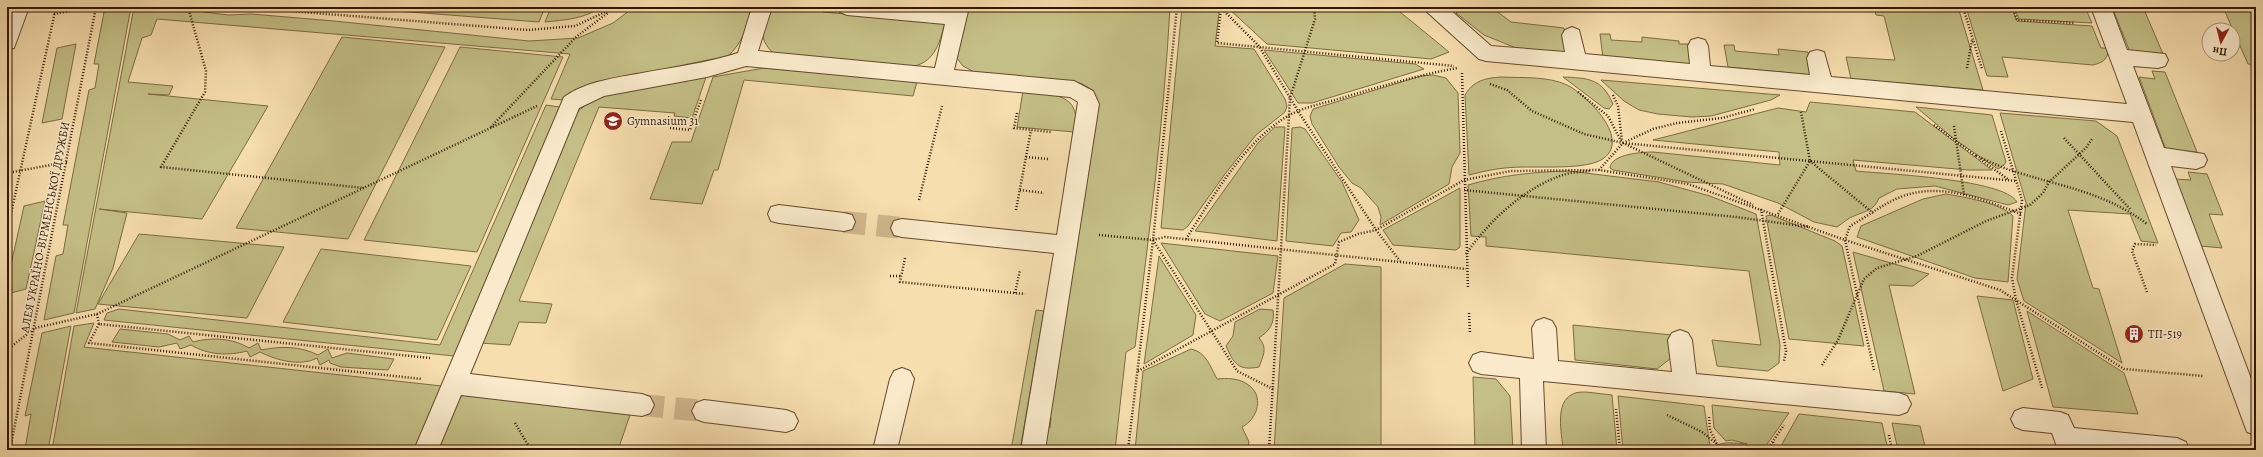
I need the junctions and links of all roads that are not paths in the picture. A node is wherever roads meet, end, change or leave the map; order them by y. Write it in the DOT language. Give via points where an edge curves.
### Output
graph roads {
  1 [pos="19,7"];
  2 [pos="762,7"];
  3 [pos="847,7"];
  4 [pos="1434,7"];
  5 [pos="2100,7"];
  6 [pos="958,12"];
  7 [pos="1572,35"];
  8 [pos="7,42"];
  9 [pos="1698,46"];
  10 [pos="2120,57"];
  11 [pos="746,58"];
  12 [pos="1817,58"];
  13 [pos="2158,60"];
  14 [pos="1576,61"];
  15 [pos="1701,73"];
  16 [pos="943,75"];
  17 [pos="1822,84"];
  18 [pos="2141,114"];
  19 [pos="2157,156"];
  20 [pos="2196,160"];
  21 [pos="779,214"];
  22 [pos="844,222"];
  23 [pos="907,228"];
  24 [pos="1065,245"];
  25 [pos="1544,328"];
  26 [pos="1680,340"];
  27 [pos="1481,364"];
  28 [pos="1539,370"];
  29 [pos="902,379"];
  30 [pos="454,383"];
  31 [pos="1685,383"];
  32 [pos="1890,403"];
  33 [pos="642,405"];
  34 [pos="704,411"];
  35 [pos="2023,419"];
  36 [pos="786,421"];
  37 [pos="2256,424"];
  38 [pos="426,450"];
  39 [pos="885,450"];
  40 [pos="1033,450"];
  41 [pos="1534,450"];
  42 [pos="2177,450"];
  1 -- 8 [label="lane"];
  2 -- 11 [label="lane"];
  3 -- 6 [label="lane"];
  4 -- 14 [label="lane" via="1486,53"];
  5 -- 10 [label="lane"];
  6 -- 16 [label="lane"];
  7 -- 14 [label="lane"];
  9 -- 15 [label="lane"];
  10 -- 13 [label="lane"];
  10 -- 18 [label="lane"];
  11 -- 16 [label="lane"];
  11 -- 30 [label="lane" via="725,65 614,86 585,95 571,103"];
  12 -- 17 [label="lane"];
  14 -- 15 [label="lane"];
  15 -- 17 [label="lane"];
  16 -- 24 [label="lane" via="1074,89 1086,97 1089,104"];
  17 -- 18 [label="lane"];
  18 -- 19 [label="lane"];
  19 -- 20 [label="lane"];
  19 -- 37 [label="lane"];
  21 -- 22 [label="lane"];
  23 -- 24 [label="lane"];
  24 -- 40 [label="lane"];
  25 -- 28 [label="lane"];
  26 -- 31 [label="lane"];
  27 -- 28 [label="lane"];
  28 -- 31 [label="lane"];
  28 -- 41 [label="lane"];
  29 -- 39 [label="lane"];
  30 -- 33 [label="lane"];
  30 -- 38 [label="lane"];
  31 -- 32 [label="lane"];
  34 -- 36 [label="lane"];
  35 -- 42 [label="lane" via="2060,423 2066,439"];
}
